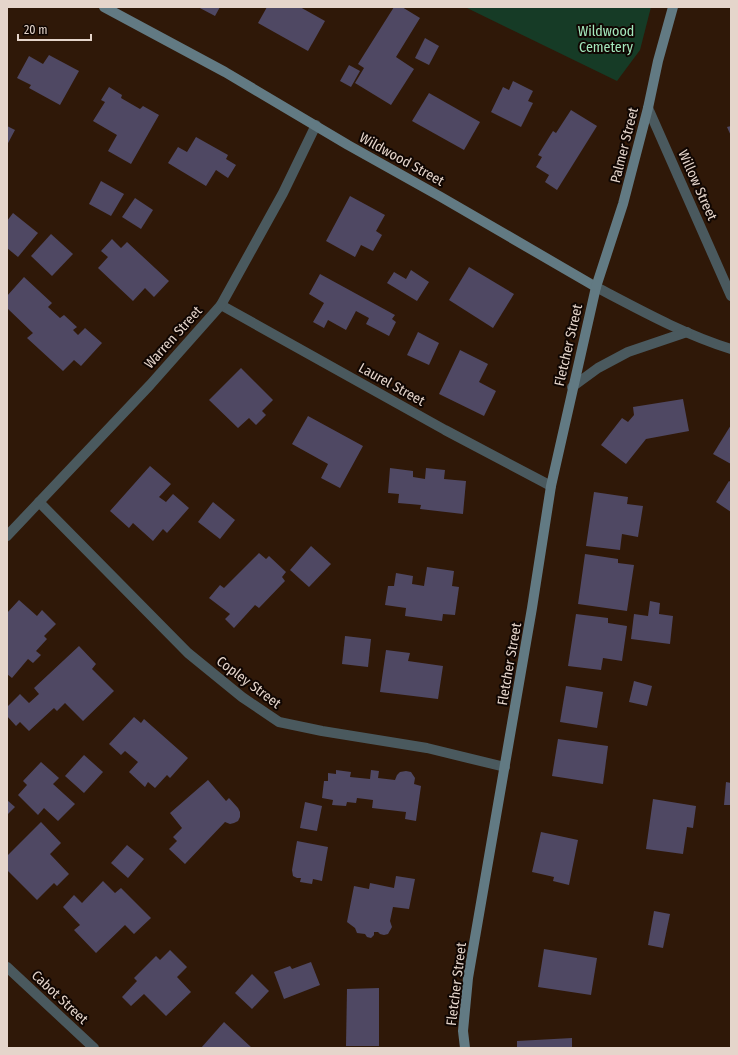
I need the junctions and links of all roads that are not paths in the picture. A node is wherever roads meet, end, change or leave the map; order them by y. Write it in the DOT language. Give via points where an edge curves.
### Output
graph roads {
  1 [pos="104,7"];
  2 [pos="673,7"];
  3 [pos="648,108"];
  4 [pos="316,126"];
  5 [pos="596,287"];
  6 [pos="731,296"];
  7 [pos="221,305"];
  8 [pos="687,332"];
  9 [pos="731,349"];
  10 [pos="572,387"];
  11 [pos="551,486"];
  12 [pos="40,502"];
  13 [pos="7,536"];
  14 [pos="505,767"];
  15 [pos="7,967"];
  16 [pos="94,1048"];
  17 [pos="465,1048"];
  1 -- 4 [label="street, Wildwood Street" via="225,72"];
  2 -- 3 [label="street, Palmer Street"];
  3 -- 5 [label="street, Palmer Street" via="623,204"];
  3 -- 6 [label="street, Willow Street"];
  4 -- 5 [label="street, Wildwood Street"];
  4 -- 7 [label="street, Warren Street" via="284,193"];
  5 -- 8 [label="street, Wildwood Street" via="664,323"];
  5 -- 10 [label="street, Fletcher Street"];
  7 -- 11 [label="street, Laurel Street"];
  7 -- 12 [label="street, Warren Street"];
  8 -- 9 [label="street, Wildwood Street"];
  8 -- 10 [label="street" via="628,352 598,368"];
  10 -- 11 [label="street, Fletcher Street"];
  11 -- 14 [label="street, Fletcher Street"];
  12 -- 13 [label="street, Warren Street"];
  12 -- 14 [label="street, Copley Street" via="188,653 279,722 427,748"];
  14 -- 17 [label="street, Fletcher Street" via="468,978 463,1031"];
  15 -- 16 [label="street, Cabot Street"];
}
